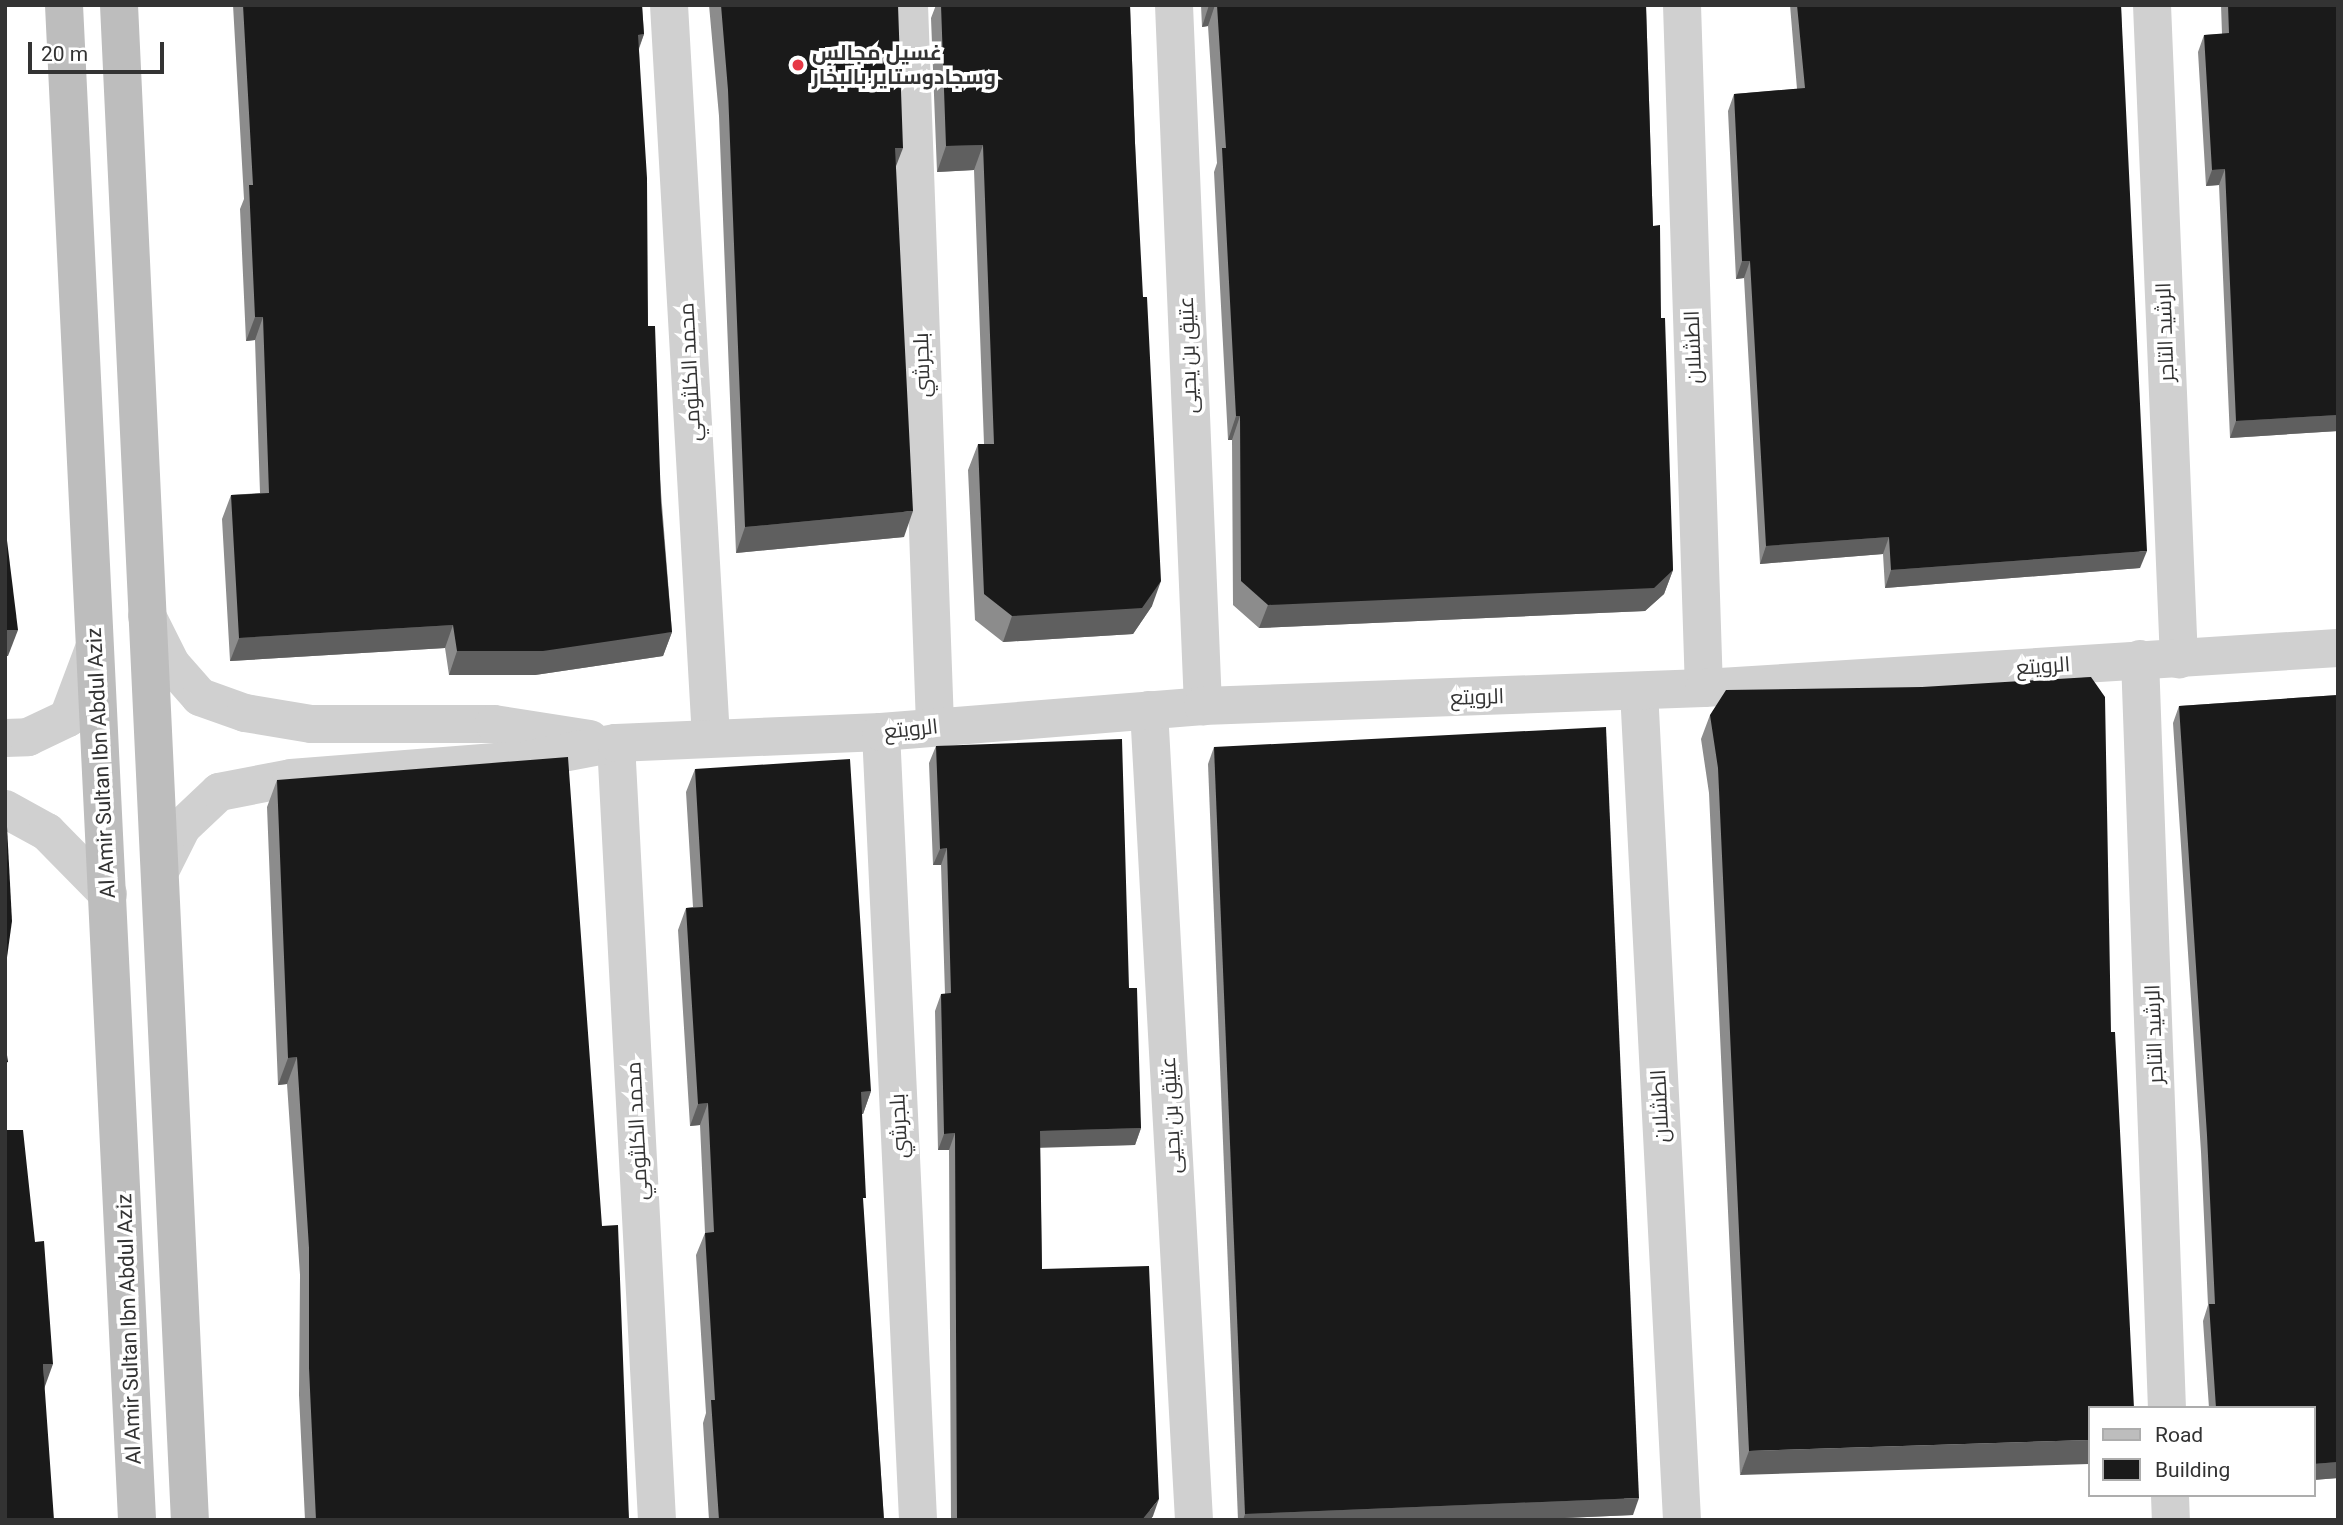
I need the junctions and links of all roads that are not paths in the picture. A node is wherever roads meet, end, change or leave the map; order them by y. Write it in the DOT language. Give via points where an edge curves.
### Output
graph roads {
  1 [pos="64,5"];
  2 [pos="119,5"];
  3 [pos="669,5"];
  4 [pos="909,5"];
  5 [pos="1174,5"];
  6 [pos="1682,5"];
  7 [pos="2152,5"];
  8 [pos="147,616"];
  9 [pos="2338,648"];
  10 [pos="94,649"];
  11 [pos="2140,659"];
  12 [pos="2179,659"];
  13 [pos="1704,688"];
  14 [pos="1639,691"];
  15 [pos="1203,706"];
  16 [pos="1149,710"];
  17 [pos="935,726"];
  18 [pos="881,732"];
  19 [pos="5,737"];
  20 [pos="711,738"];
  21 [pos="616,743"];
  22 [pos="5,809"];
  23 [pos="161,869"];
  24 [pos="108,894"];
  25 [pos="2167,1406"];
  26 [pos="2170,1497"];
  27 [pos="136,1520"];
  28 [pos="191,1520"];
  29 [pos="657,1520"];
  30 [pos="918,1520"];
  31 [pos="1194,1520"];
  32 [pos="1682,1520"];
  33 [pos="2171,1520"];
  1 -- 10 [label="street, Al Amir Sultan Ibn Abdul Aziz"];
  2 -- 8 [label="street"];
  3 -- 20 [label="street, محمد الكلثومي"];
  4 -- 17 [label="street, بلجرشي"];
  5 -- 15 [label="street, عتيق بن يحيى"];
  6 -- 13 [label="street, الطشلان"];
  7 -- 12 [label="street, الرشيد التاجر"];
  8 -- 21 [label="street" via="171,664 200,697 245,713 311,724 494,724"];
  8 -- 23 [label="street"];
  9 -- 12 [label="street, الرويتع"];
  10 -- 19 [label="street" via="68,718 28,737"];
  10 -- 24 [label="street, Al Amir Sultan Ibn Abdul Aziz"];
  11 -- 12 [label="street, الرويتع"];
  11 -- 13 [label="street, الرويتع"];
  11 -- 25 [label="street, الرشيد التاجر"];
  13 -- 14 [label="street, الرويتع"];
  14 -- 15 [label="street, الرويتع"];
  14 -- 32 [label="street, الطشلان"];
  15 -- 16 [label="street, الرويتع"];
  16 -- 17 [label="street, الرويتع"];
  16 -- 31 [label="street, عتيق بن يحيى"];
  17 -- 18 [label="street, الرويتع"];
  18 -- 20 [label="street, الرويتع"];
  18 -- 30 [label="street, بلجرشي"];
  20 -- 21 [label="street, الرويتع"];
  21 -- 23 [label="street" via="531,759 291,778 219,792 182,827"];
  21 -- 29 [label="street, محمد الكلثومي"];
  22 -- 24 [label="street" via="47,832"];
  23 -- 28 [label="street"];
  24 -- 27 [label="street, Al Amir Sultan Ibn Abdul Aziz"];
  26 -- 33 [label="street"];
}
